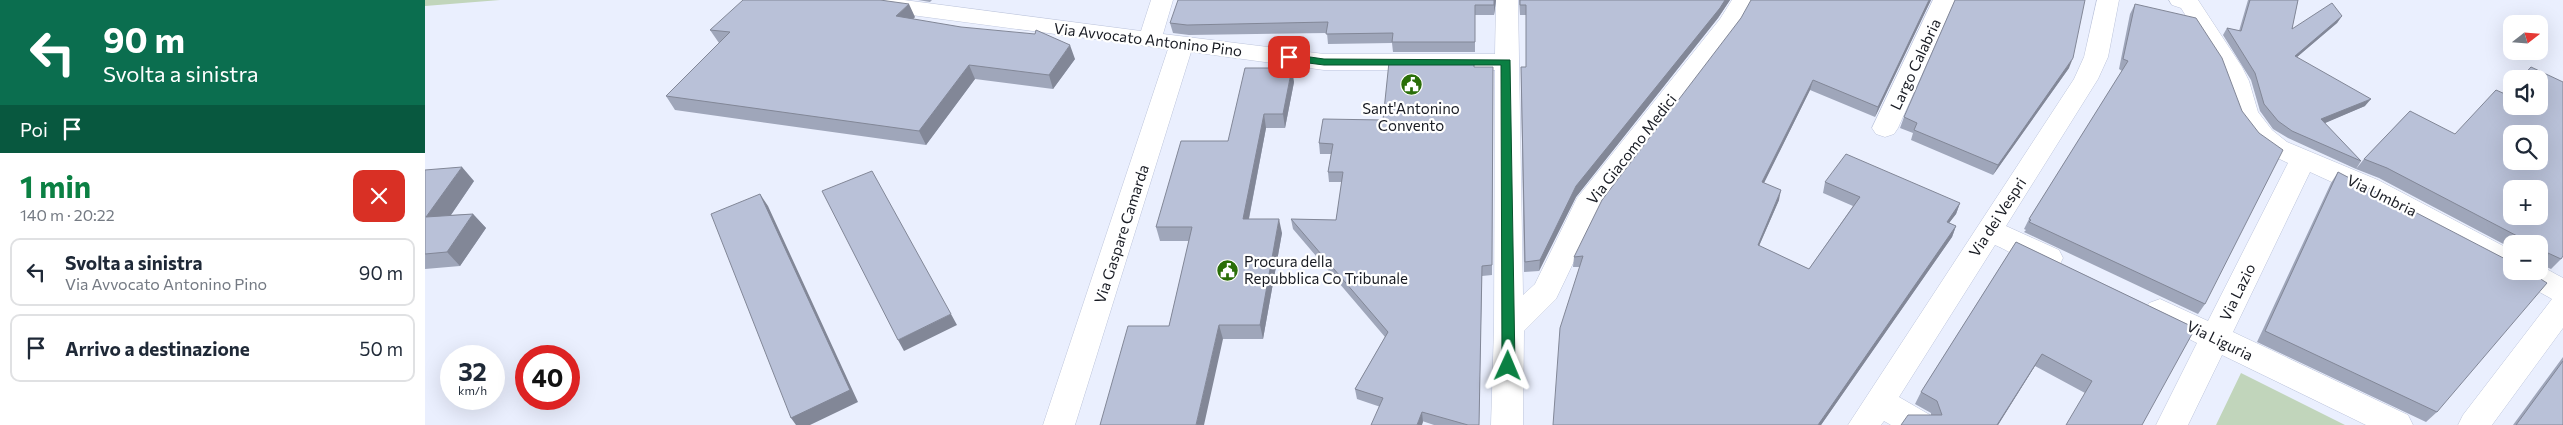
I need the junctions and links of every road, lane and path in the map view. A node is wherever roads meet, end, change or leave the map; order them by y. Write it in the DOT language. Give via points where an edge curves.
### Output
graph roads {
  1 [pos="851,0"];
  2 [pos="1162,0"];
  3 [pos="1507,0"];
  4 [pos="1743,0"];
  5 [pos="1944,0"];
  6 [pos="2108,0"];
  7 [pos="2187,1"];
  8 [pos="879,2"];
  9 [pos="1150,39"];
  10 [pos="1182,43"];
  11 [pos="1506,62"];
  12 [pos="1885,128"];
  13 [pos="2303,160"];
  14 [pos="1989,230"];
  15 [pos="2503,259"];
  16 [pos="2076,271"];
  17 [pos="2543,280"];
  18 [pos="2563,291"];
  19 [pos="2137,300"];
  20 [pos="2563,306"];
  21 [pos="1509,326"];
  22 [pos="2215,338"];
  23 [pos="1871,413"];
  24 [pos="1059,425"];
  25 [pos="1507,425"];
  26 [pos="1919,425"];
  27 [pos="2172,425"];
  28 [pos="2397,425"];
  29 [pos="2474,425"];
  1 -- 8 [label="street, Via Avvocato Antonino Pino"];
  2 -- 9 [label="street"];
  3 -- 11 [label="street"];
  4 -- 21 [label="street, Via Giacomo Medici" via="1730,22 1587,205 1546,291"];
  5 -- 12 [label="street, Largo Calabria"];
  6 -- 14 [label="street, Via dei Vespri" via="2087,79"];
  7 -- 13 [label="street, Via Umbria" via="2237,81 2251,124 2278,148"];
  8 -- 9 [label="street, Via Avvocato Antonino Pino"];
  9 -- 10 [label="street, Via Avvocato Antonino Pino"];
  10 -- 11 [label="street, Via Avvocato Antonino Pino" via="1324,62"];
  10 -- 24 [label="street, Via Gaspare Camarda"];
  11 -- 21 [label="street"];
  13 -- 15 [label="street, Via Umbria" via="2368,186"];
  13 -- 22 [label="street, Via Lazio"];
  14 -- 16 [label="street"];
  14 -- 23 [label="street, Via dei Vespri"];
  17 -- 18 [label="street"];
  19 -- 22 [label="street, Via Liguria"];
  20 -- 29 [label="street"];
  21 -- 25 [label="street"];
  22 -- 27 [label="street, Via Lazio"];
  22 -- 28 [label="street, Via Liguria"];
  23 -- 26 [label="street"];
}
